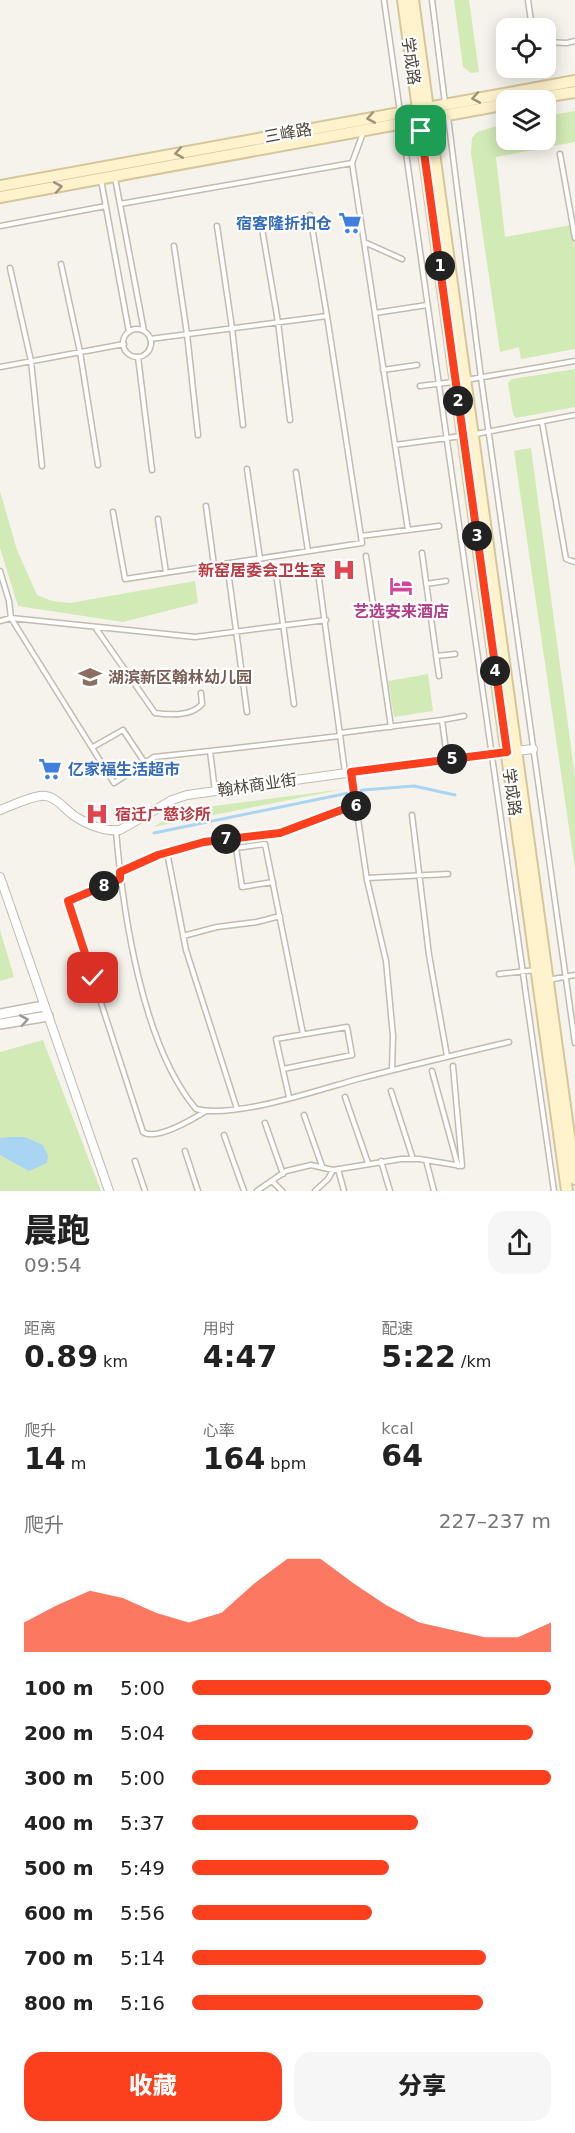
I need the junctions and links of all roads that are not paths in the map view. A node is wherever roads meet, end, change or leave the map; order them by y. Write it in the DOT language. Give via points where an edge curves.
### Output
graph roads {
  1 [pos="384,0"];
  2 [pos="403,0"];
  3 [pos="413,0"];
  4 [pos="432,0"];
  5 [pos="528,0"];
  6 [pos="531,18"];
  7 [pos="575,41"];
  8 [pos="556,42"];
  9 [pos="575,81"];
  10 [pos="575,92"];
  11 [pos="556,95"];
  12 [pos="496,105"];
  13 [pos="447,109"];
  14 [pos="424,114"];
  15 [pos="401,119"];
  16 [pos="364,131"];
  17 [pos="560,154"];
  18 [pos="352,163"];
  19 [pos="114,171"];
  20 [pos="100,173"];
  21 [pos="0,186"];
  22 [pos="0,198"];
  23 [pos="120,204"];
  24 [pos="106,206"];
  25 [pos="310,215"];
  26 [pos="260,217"];
  27 [pos="0,226"];
  28 [pos="217,226"];
  29 [pos="574,232"];
  30 [pos="575,238"];
  31 [pos="364,241"];
  32 [pos="174,246"];
  33 [pos="402,260"];
  34 [pos="61,264"];
  35 [pos="10,268"];
  36 [pos="427,305"];
  37 [pos="375,313"];
  38 [pos="327,316"];
  39 [pos="278,322"];
  40 [pos="232,328"];
  41 [pos="144,331"];
  42 [pos="129,332"];
  43 [pos="187,334"];
  44 [pos="150,339"];
  45 [pos="124,344"];
  46 [pos="80,352"];
  47 [pos="138,357"];
  48 [pos="31,361"];
  49 [pos="575,361"];
  50 [pos="417,365"];
  51 [pos="0,367"];
  52 [pos="383,370"];
  53 [pos="481,378"];
  54 [pos="460,381"];
  55 [pos="439,384"];
  56 [pos="420,386"];
  57 [pos="575,415"];
  58 [pos="290,420"];
  59 [pos="542,422"];
  60 [pos="243,425"];
  61 [pos="488,432"];
  62 [pos="198,435"];
  63 [pos="467,435"];
  64 [pos="446,438"];
  65 [pos="395,445"];
  66 [pos="98,465"];
  67 [pos="42,466"];
  68 [pos="247,469"];
  69 [pos="152,470"];
  70 [pos="296,472"];
  71 [pos="206,506"];
  72 [pos="113,512"];
  73 [pos="158,519"];
  74 [pos="439,526"];
  75 [pos="408,530"];
  76 [pos="361,536"];
  77 [pos="308,551"];
  78 [pos="422,553"];
  79 [pos="366,556"];
  80 [pos="260,558"];
  81 [pos="575,562"];
  82 [pos="214,565"];
  83 [pos="317,565"];
  84 [pos="0,571"];
  85 [pos="166,573"];
  86 [pos="276,573"];
  87 [pos="229,578"];
  88 [pos="446,581"];
  89 [pos="426,584"];
  90 [pos="11,618"];
  91 [pos="326,620"];
  92 [pos="0,621"];
  93 [pos="283,625"];
  94 [pos="95,627"];
  95 [pos="236,631"];
  96 [pos="455,654"];
  97 [pos="436,656"];
  98 [pos="439,676"];
  99 [pos="201,693"];
  100 [pos="294,705"];
  101 [pos="247,712"];
  102 [pos="464,716"];
  103 [pos="442,720"];
  104 [pos="391,727"];
  105 [pos="340,734"];
  106 [pos="93,747"];
  107 [pos="533,749"];
  108 [pos="210,751"];
  109 [pos="511,751"];
  110 [pos="491,754"];
  111 [pos="447,759"];
  112 [pos="145,763"];
  113 [pos="348,773"];
  114 [pos="215,791"];
  115 [pos="356,808"];
  116 [pos="0,810"];
  117 [pos="412,815"];
  118 [pos="116,830"];
  119 [pos="264,835"];
  120 [pos="266,844"];
  121 [pos="167,852"];
  122 [pos="120,872"];
  123 [pos="448,874"];
  124 [pos="419,875"];
  125 [pos="0,877"];
  126 [pos="367,878"];
  127 [pos="120,879"];
  128 [pos="273,882"];
  129 [pos="279,916"];
  130 [pos="183,936"];
  131 [pos="522,971"];
  132 [pos="543,973"];
  133 [pos="500,974"];
  134 [pos="575,975"];
  135 [pos="566,977"];
  136 [pos="46,1011"];
  137 [pos="0,1014"];
  138 [pos="0,1024"];
  139 [pos="303,1034"];
  140 [pos="509,1042"];
  141 [pos="575,1043"];
  142 [pos="447,1056"];
  143 [pos="453,1065"];
  144 [pos="283,1069"];
  145 [pos="392,1070"];
  146 [pos="432,1071"];
  147 [pos="392,1091"];
  148 [pos="289,1097"];
  149 [pos="345,1097"];
  150 [pos="237,1108"];
  151 [pos="206,1111"];
  152 [pos="303,1114"];
  153 [pos="266,1123"];
  154 [pos="224,1136"];
  155 [pos="573,1146"];
  156 [pos="184,1151"];
  157 [pos="413,1159"];
  158 [pos="426,1160"];
  159 [pos="135,1161"];
  160 [pos="381,1161"];
  161 [pos="368,1163"];
  162 [pos="322,1166"];
  163 [pos="458,1166"];
  164 [pos="335,1169"];
  165 [pos="283,1174"];
  166 [pos="575,1179"];
  167 [pos="272,1182"];
  168 [pos="109,1191"];
  169 [pos="145,1191"];
  170 [pos="198,1191"];
  171 [pos="244,1191"];
  172 [pos="257,1191"];
  173 [pos="282,1191"];
  174 [pos="315,1191"];
  175 [pos="344,1191"];
  176 [pos="390,1191"];
  177 [pos="434,1191"];
  178 [pos="554,1191"];
  179 [pos="567,1191"];
  1 -- 15 [label="lane"];
  2 -- 14 [label="main road, 学成路"];
  3 -- 14 [label="main road, 学成路"];
  4 -- 13 [label="lane"];
  5 -- 6 [label="lane"];
  7 -- 8 [label="lane"];
  9 -- 13 [label="main road, 三峰路, one-way"];
  10 -- 11 [label="main road"];
  12 -- 13 [label="main road, 三峰路"];
  13 -- 14 [label="main road, 三峰路"];
  13 -- 53 [label="lane"];
  14 -- 15 [label="main road, 三峰路"];
  14 -- 54 [label="main road, 学成路"];
  15 -- 16 [label="main road, 三峰路"];
  15 -- 19 [label="main road, 三峰路, one-way"];
  15 -- 36 [label="lane"];
  16 -- 18 [label="lane"];
  16 -- 19 [label="main road, 三峰路"];
  17 -- 29 [label="lane"];
  18 -- 23 [label="lane"];
  18 -- 31 [label="lane"];
  19 -- 20 [label="main road, 三峰路"];
  19 -- 23 [label="lane"];
  20 -- 21 [label="main road, 三峰路"];
  22 -- 20 [label="main road, 三峰路, one-way"];
  20 -- 24 [label="lane"];
  23 -- 41 [label="lane"];
  24 -- 27 [label="lane"];
  24 -- 42 [label="lane"];
  25 -- 38 [label="lane"];
  26 -- 39 [label="lane"];
  28 -- 40 [label="lane"];
  29 -- 30 [label="lane"];
  31 -- 33 [label="lane"];
  31 -- 37 [label="lane"];
  32 -- 43 [label="lane"];
  34 -- 46 [label="lane"];
  35 -- 48 [label="lane"];
  36 -- 37 [label="lane"];
  36 -- 55 [label="lane"];
  37 -- 52 [label="lane"];
  38 -- 39 [label="lane"];
  38 -- 76 [label="lane"];
  39 -- 40 [label="lane"];
  39 -- 58 [label="lane"];
  40 -- 43 [label="lane"];
  40 -- 60 [label="lane"];
  41 -- 42 [label="lane"];
  41 -- 44 [label="lane"];
  42 -- 45 [label="lane"];
  43 -- 44 [label="lane"];
  43 -- 62 [label="lane"];
  44 -- 47 [label="lane" via="148,351"];
  45 -- 46 [label="lane"];
  45 -- 47 [label="lane" via="128,353"];
  46 -- 48 [label="lane"];
  46 -- 66 [label="lane"];
  47 -- 69 [label="lane"];
  48 -- 51 [label="lane"];
  48 -- 67 [label="lane"];
  49 -- 53 [label="lane"];
  50 -- 52 [label="lane"];
  52 -- 65 [label="lane"];
  53 -- 54 [label="lane"];
  53 -- 61 [label="lane"];
  54 -- 55 [label="lane"];
  54 -- 63 [label="main road, 学成路"];
  55 -- 56 [label="lane"];
  55 -- 64 [label="lane"];
  57 -- 59 [label="lane"];
  59 -- 61 [label="lane"];
  59 -- 81 [label="lane" via="566,559"];
  61 -- 63 [label="lane"];
  61 -- 107 [label="lane"];
  63 -- 64 [label="lane"];
  63 -- 109 [label="main road, 学成路"];
  64 -- 65 [label="lane"];
  64 -- 110 [label="lane"];
  65 -- 75 [label="lane"];
  68 -- 80 [label="lane"];
  70 -- 77 [label="lane"];
  71 -- 82 [label="lane"];
  72 -- 85 [label="lane" via="125,579"];
  73 -- 85 [label="lane"];
  74 -- 75 [label="lane"];
  75 -- 76 [label="lane"];
  76 -- 77 [label="lane" via="362,543"];
  77 -- 80 [label="lane"];
  78 -- 89 [label="lane"];
  79 -- 104 [label="lane"];
  80 -- 82 [label="lane"];
  82 -- 85 [label="lane"];
  83 -- 91 [label="lane"];
  84 -- 90 [label="lane"];
  86 -- 93 [label="lane"];
  87 -- 95 [label="lane"];
  88 -- 89 [label="lane"];
  89 -- 97 [label="lane"];
  90 -- 92 [label="lane"];
  90 -- 94 [label="lane"];
  90 -- 106 [label="lane"];
  91 -- 93 [label="lane"];
  91 -- 105 [label="lane"];
  93 -- 95 [label="lane"];
  93 -- 100 [label="lane"];
  94 -- 95 [label="lane" via="193,637"];
  94 -- 99 [label="lane" via="155,712 166,715 196,711 202,704"];
  95 -- 101 [label="lane"];
  96 -- 97 [label="lane"];
  97 -- 98 [label="lane"];
  102 -- 103 [label="lane"];
  103 -- 104 [label="lane"];
  103 -- 111 [label="lane"];
  104 -- 105 [label="lane"];
  105 -- 108 [label="lane"];
  105 -- 113 [label="lane"];
  106 -- 112 [label="lane" via="123,730"];
  106 -- 112 [label="lane" via="114,783"];
  107 -- 109 [label="street, 翰林商业街"];
  107 -- 135 [label="lane"];
  108 -- 112 [label="lane" via="154,757"];
  108 -- 114 [label="lane"];
  109 -- 110 [label="street, 翰林商业街"];
  109 -- 132 [label="main road, 学成路"];
  110 -- 111 [label="street, 翰林商业街"];
  110 -- 131 [label="lane"];
  111 -- 113 [label="street, 翰林商业街"];
  113 -- 114 [label="street, 翰林商业街"];
  113 -- 115 [label="lane"];
  114 -- 118 [label="street, 翰林商业街" via="172,800"];
  115 -- 119 [label="lane"];
  115 -- 126 [label="lane"];
  116 -- 118 [label="street" via="49,796 76,817"];
  117 -- 124 [label="lane"];
  118 -- 122 [label="lane"];
  119 -- 120 [label="lane"];
  119 -- 121 [label="lane" via="204,842"];
  120 -- 128 [label="lane"];
  120 -- 128 [label="lane" via="236,848 242,887"];
  121 -- 122 [label="lane"];
  121 -- 130 [label="lane"];
  122 -- 127 [label="lane"];
  123 -- 124 [label="lane"];
  124 -- 126 [label="lane"];
  124 -- 142 [label="lane"];
  125 -- 136 [label="street"];
  126 -- 145 [label="lane" via="386,961"];
  127 -- 151 [label="lane" via="137,969 160,1044 177,1083 196,1109"];
  127 -- 151 [label="lane" via="68,901 143,1132 155,1135"];
  128 -- 129 [label="lane"];
  129 -- 130 [label="lane"];
  129 -- 139 [label="lane"];
  130 -- 150 [label="lane"];
  131 -- 132 [label="lane"];
  131 -- 133 [label="lane"];
  131 -- 178 [label="lane"];
  132 -- 135 [label="lane"];
  132 -- 155 [label="main road, 学成路"];
  132 -- 179 [label="main road, 学成路"];
  134 -- 135 [label="lane"];
  135 -- 141 [label="lane"];
  136 -- 137 [label="street"];
  138 -- 136 [label="street, one-way"];
  136 -- 168 [label="street"];
  139 -- 144 [label="lane" via="276,1039"];
  139 -- 144 [label="lane" via="347,1027 352,1055"];
  140 -- 142 [label="lane"];
  142 -- 145 [label="lane"];
  143 -- 163 [label="lane" via="462,1167"];
  144 -- 148 [label="lane"];
  145 -- 148 [label="lane"];
  146 -- 163 [label="lane"];
  147 -- 157 [label="lane"];
  148 -- 150 [label="lane"];
  149 -- 161 [label="lane"];
  150 -- 151 [label="lane"];
  152 -- 162 [label="lane"];
  153 -- 165 [label="lane"];
  154 -- 171 [label="lane"];
  155 -- 166 [label="main road, 学成路"];
  156 -- 170 [label="lane"];
  157 -- 158 [label="lane"];
  157 -- 160 [label="lane"];
  158 -- 163 [label="lane"];
  158 -- 177 [label="lane"];
  159 -- 169 [label="lane"];
  160 -- 161 [label="lane"];
  160 -- 176 [label="lane"];
  161 -- 164 [label="lane"];
  162 -- 164 [label="lane"];
  162 -- 165 [label="lane" via="310,1164"];
  164 -- 174 [label="lane"];
  164 -- 175 [label="lane"];
  165 -- 167 [label="lane"];
  167 -- 172 [label="lane"];
  167 -- 173 [label="lane"];
}
